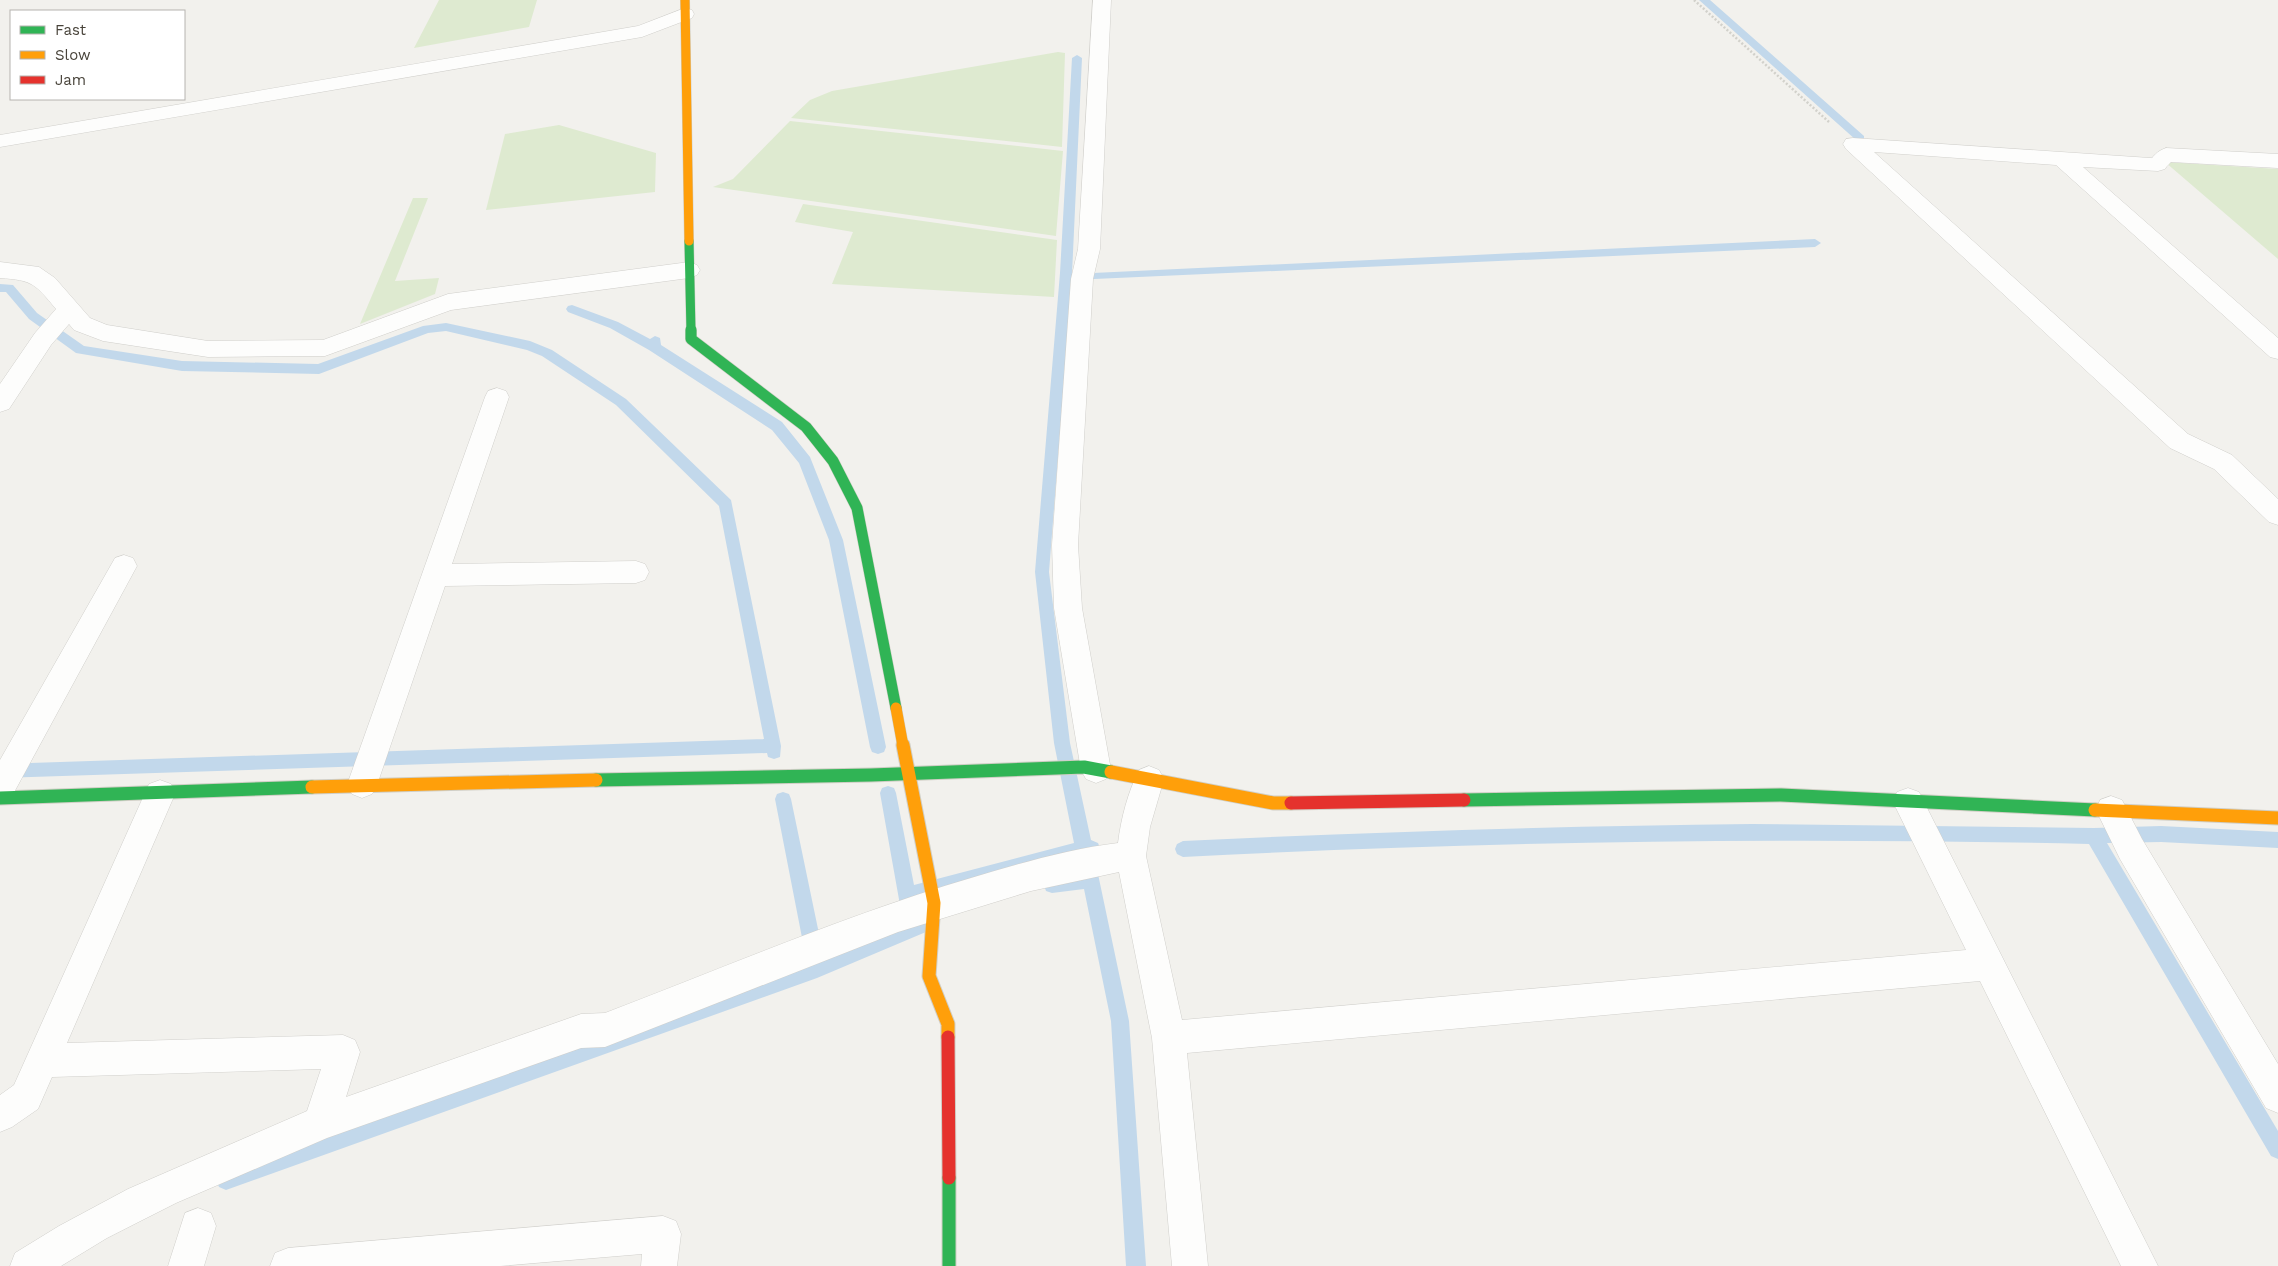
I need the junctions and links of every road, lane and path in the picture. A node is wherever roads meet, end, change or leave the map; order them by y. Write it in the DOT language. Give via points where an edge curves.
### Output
graph roads {
  1 [pos="1102,0"];
  2 [pos="1694,0"];
  3 [pos="685,7"];
  4 [pos="0,141"];
  5 [pos="1853,144"];
  6 [pos="2062,159"];
  7 [pos="2278,161"];
  8 [pos="0,270"];
  9 [pos="689,270"];
  10 [pos="63,315"];
  11 [pos="2278,350"];
  12 [pos="497,397"];
  13 [pos="0,403"];
  14 [pos="2278,514"];
  15 [pos="124,566"];
  16 [pos="636,572"];
  17 [pos="435,575"];
  18 [pos="1090,768"];
  19 [pos="368,769"];
  20 [pos="909,772"];
  21 [pos="1149,779"];
  22 [pos="1,789"];
  23 [pos="160,794"];
  24 [pos="2278,818"];
  25 [pos="1918,822"];
  26 [pos="2121,829"];
  27 [pos="1117,857"];
  28 [pos="926,907"];
  29 [pos="1989,964"];
  30 [pos="1169,1038"];
  31 [pos="43,1060"];
  32 [pos="2278,1096"];
  33 [pos="0,1115"];
  34 [pos="320,1123"];
  35 [pos="198,1226"];
  36 [pos="28,1266"];
  37 [pos="186,1266"];
  38 [pos="288,1266"];
  39 [pos="659,1266"];
  40 [pos="948,1266"];
  41 [pos="1190,1266"];
  42 [pos="2140,1266"];
  1 -- 18 [label="street" via="1089,249 1082,276 1065,545 1068,608"];
  2 -- 5 [label="path"];
  3 -- 4 [label="street" via="642,31"];
  3 -- 9 [label="street"];
  5 -- 6 [label="street"];
  5 -- 14 [label="street" via="2179,441 2223,462"];
  6 -- 7 [label="street" via="2158,164 2166,155"];
  6 -- 11 [label="street"];
  8 -- 10 [label="street" via="31,272 47,283"];
  9 -- 10 [label="street" via="448,302 325,348 199,348 103,333"];
  9 -- 20 [label="street" via="691,339 806,427 833,461 857,508"];
  10 -- 13 [label="street"];
  12 -- 17 [label="street"];
  15 -- 22 [label="street"];
  16 -- 17 [label="street"];
  17 -- 19 [label="street"];
  18 -- 20 [label="street"];
  18 -- 21 [label="street"];
  19 -- 20 [label="street" via="871,775"];
  19 -- 23 [label="street"];
  20 -- 28 [label="street"];
  21 -- 25 [label="street" via="1273,803 1781,795"];
  21 -- 27 [label="street" via="1135,827"];
  22 -- 23 [label="street"];
  23 -- 31 [label="street"];
  24 -- 26 [label="street"];
  25 -- 26 [label="street"];
  25 -- 29 [label="street"];
  26 -- 32 [label="street"];
  27 -- 28 [label="street" via="1073,865"];
  27 -- 30 [label="street"];
  28 -- 34 [label="street" via="605,1030 581,1031"];
  28 -- 40 [label="street" via="929,976 948,1024"];
  29 -- 30 [label="street"];
  29 -- 42 [label="street"];
  30 -- 41 [label="street"];
  31 -- 33 [label="street" via="26,1097"];
  31 -- 34 [label="street" via="343,1052"];
  34 -- 36 [label="street" via="210,1169 83,1231"];
  35 -- 37 [label="street"];
  38 -- 39 [label="street" via="663,1234"];
}
